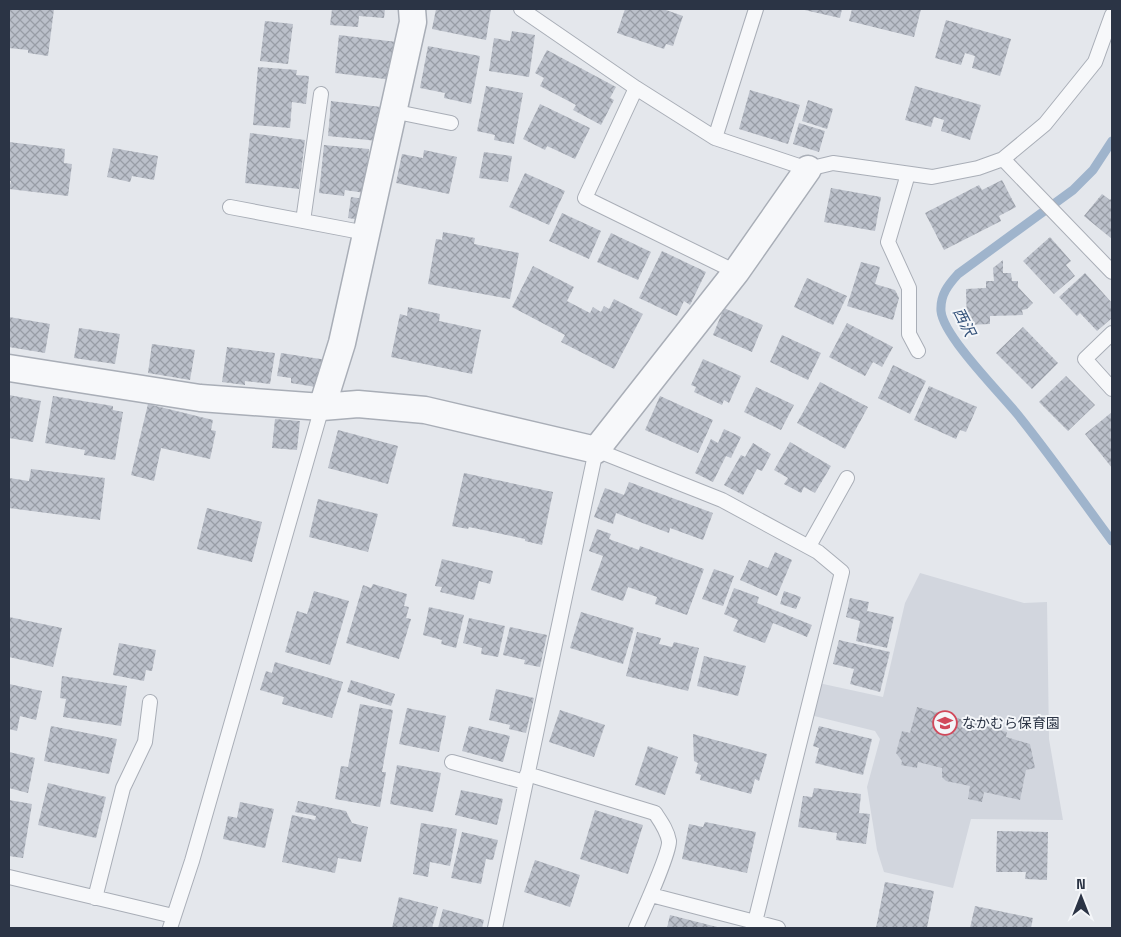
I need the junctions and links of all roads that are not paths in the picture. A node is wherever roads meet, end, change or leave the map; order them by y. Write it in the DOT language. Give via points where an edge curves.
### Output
graph roads {
  1 [pos="412,9"];
  2 [pos="521,9"];
  3 [pos="756,9"];
  4 [pos="1112,15"];
  5 [pos="636,88"];
  6 [pos="321,94"];
  7 [pos="392,111"];
  8 [pos="451,123"];
  9 [pos="715,138"];
  10 [pos="1004,159"];
  11 [pos="808,170"];
  12 [pos="908,174"];
  13 [pos="230,206"];
  14 [pos="303,221"];
  15 [pos="366,233"];
  16 [pos="736,272"];
  17 [pos="1112,272"];
  18 [pos="1112,333"];
  19 [pos="918,351"];
  20 [pos="9,368"];
  21 [pos="1112,389"];
  22 [pos="322,407"];
  23 [pos="596,450"];
  24 [pos="847,478"];
  25 [pos="809,546"];
  26 [pos="150,702"];
  27 [pos="452,762"];
  28 [pos="526,778"];
  29 [pos="9,877"];
  30 [pos="651,895"];
  31 [pos="95,898"];
  32 [pos="171,922"];
  33 [pos="755,922"];
  34 [pos="495,928"];
  35 [pos="636,928"];
  36 [pos="778,928"];
  1 -- 7 [label="street" via="413,22"];
  2 -- 5 [label="lane"];
  3 -- 9 [label="lane"];
  4 -- 10 [label="lane" via="1095,62 1045,124"];
  5 -- 9 [label="lane"];
  5 -- 16 [label="lane" via="584,198"];
  6 -- 14 [label="lane"];
  7 -- 8 [label="lane"];
  7 -- 15 [label="street"];
  9 -- 11 [label="lane"];
  10 -- 12 [label="lane" via="932,177"];
  10 -- 17 [label="lane"];
  11 -- 12 [label="lane" via="833,163"];
  11 -- 16 [label="street"];
  12 -- 19 [label="lane" via="888,242 909,288 909,334"];
  13 -- 14 [label="lane"];
  14 -- 15 [label="lane"];
  15 -- 22 [label="street" via="342,343"];
  16 -- 23 [label="street"];
  18 -- 21 [label="lane" via="1085,359"];
  20 -- 22 [label="street" via="200,398"];
  22 -- 23 [label="street" via="358,404 425,410"];
  22 -- 32 [label="lane" via="192,861"];
  23 -- 25 [label="lane" via="722,500"];
  23 -- 28 [label="lane"];
  24 -- 25 [label="lane"];
  25 -- 33 [label="lane" via="842,572"];
  26 -- 31 [label="lane" via="145,742 122,788"];
  27 -- 28 [label="lane"];
  28 -- 30 [label="lane" via="655,813 666,829 669,843"];
  28 -- 34 [label="lane"];
  29 -- 31 [label="lane"];
  30 -- 33 [label="lane"];
  30 -- 35 [label="lane"];
  31 -- 32 [label="lane"];
  33 -- 36 [label="lane"];
}
